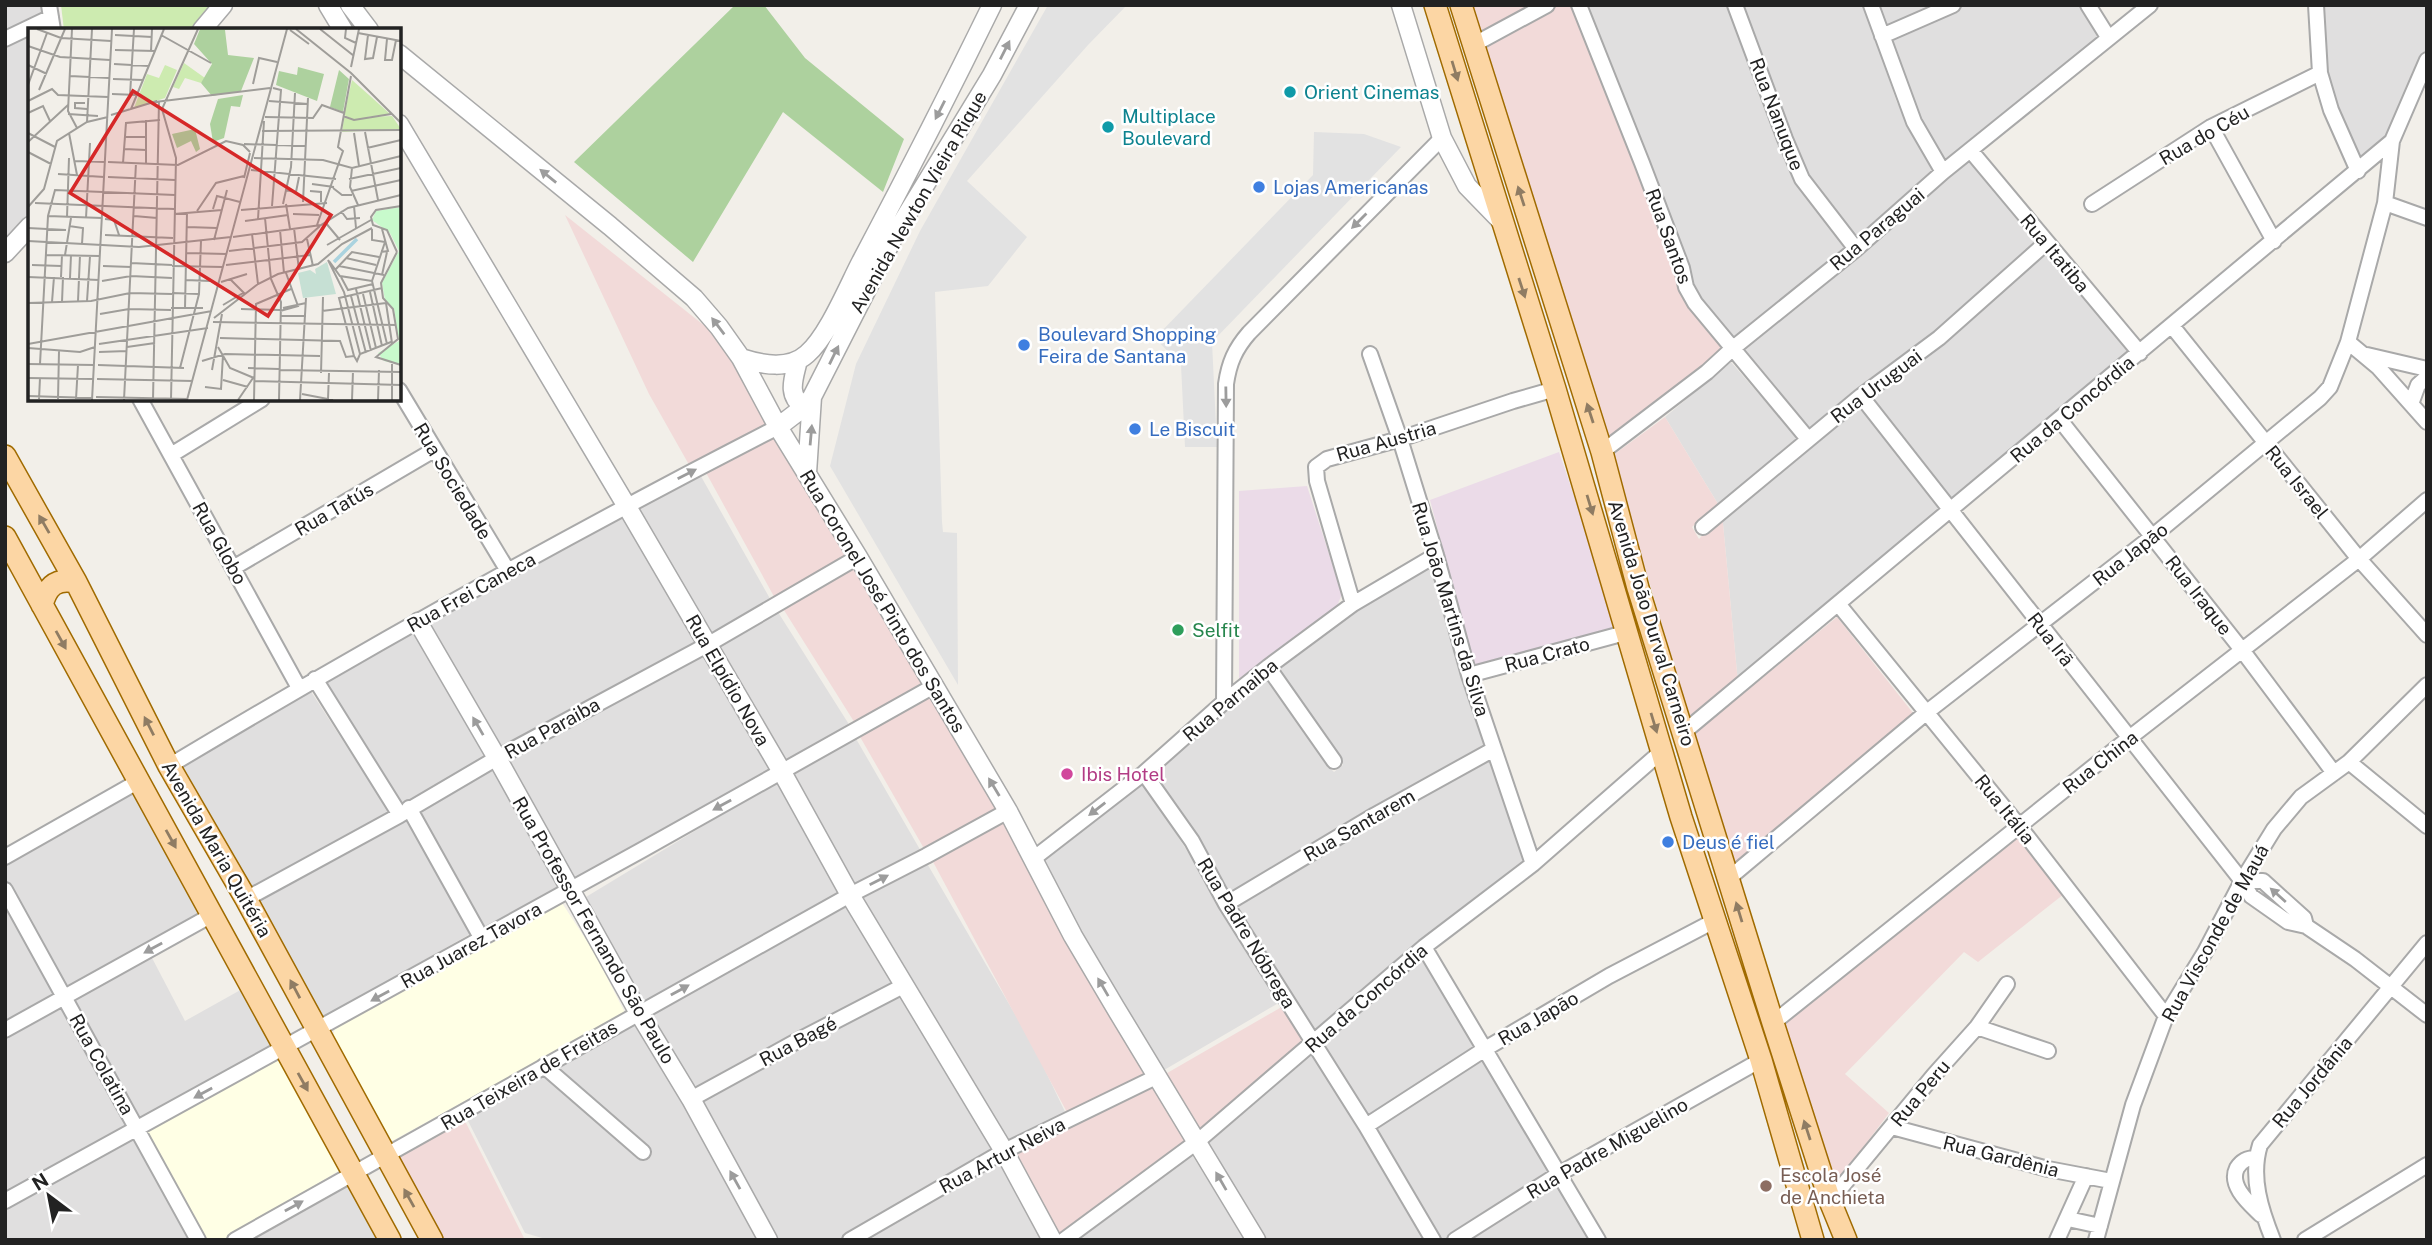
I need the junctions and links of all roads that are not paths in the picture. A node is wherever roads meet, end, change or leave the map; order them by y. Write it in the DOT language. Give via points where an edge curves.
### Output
graph roads {
  1 [pos="223,5"];
  2 [pos="328,5"];
  3 [pos="350,5"];
  4 [pos="992,5"];
  5 [pos="1028,5"];
  6 [pos="1401,5"];
  7 [pos="1435,5"];
  8 [pos="1461,5"];
  9 [pos="1547,5"];
  10 [pos="1579,5"];
  11 [pos="1735,5"];
  12 [pos="1871,5"];
  13 [pos="1953,5"];
  14 [pos="2088,5"];
  15 [pos="2150,5"];
  16 [pos="2316,5"];
  17 [pos="51,17"];
  18 [pos="204,28"];
  19 [pos="342,28"];
  20 [pos="367,28"];
  21 [pos="1882,36"];
  22 [pos="2108,37"];
  23 [pos="5,39"];
  24 [pos="1473,45"];
  25 [pos="401,56"];
  26 [pos="2427,60"];
  27 [pos="963,65"];
  28 [pos="2320,73"];
  29 [pos="989,80"];
  30 [pos="2413,94"];
  31 [pos="2427,104"];
  32 [pos="401,127"];
  33 [pos="2211,127"];
  34 [pos="1442,138"];
  35 [pos="2392,141"];
  36 [pos="1971,151"];
  37 [pos="2358,171"];
  38 [pos="1943,172"];
  39 [pos="2385,203"];
  40 [pos="2092,204"];
  41 [pos="2427,218"];
  42 [pos="1501,221"];
  43 [pos="28,228"];
  44 [pos="2274,242"];
  45 [pos="2046,243"];
  46 [pos="1856,249"];
  47 [pos="5,253"];
  48 [pos="2172,326"];
  49 [pos="2348,342"];
  50 [pos="1732,349"];
  51 [pos="2140,353"];
  52 [pos="1370,354"];
  53 [pos="2362,354"];
  54 [pos="741,358"];
  55 [pos="798,360"];
  56 [pos="2427,369"];
  57 [pos="2427,377"];
  58 [pos="1555,389"];
  59 [pos="401,393"];
  60 [pos="1861,396"];
  61 [pos="141,401"];
  62 [pos="259,401"];
  63 [pos="808,402"];
  64 [pos="2410,404"];
  65 [pos="2060,420"];
  66 [pos="2427,422"];
  67 [pos="778,427"];
  68 [pos="1400,439"];
  69 [pos="1808,439"];
  70 [pos="2267,444"];
  71 [pos="434,450"];
  72 [pos="1602,452"];
  73 [pos="171,455"];
  74 [pos="5,457"];
  75 [pos="807,473"];
  76 [pos="2427,500"];
  77 [pos="626,505"];
  78 [pos="1951,509"];
  79 [pos="1703,527"];
  80 [pos="2153,536"];
  81 [pos="5,537"];
  82 [pos="1436,555"];
  83 [pos="858,557"];
  84 [pos="2359,559"];
  85 [pos="233,568"];
  86 [pos="508,571"];
  87 [pos="76,582"];
  88 [pos="1353,604"];
  89 [pos="42,605"];
  90 [pos="1839,605"];
  91 [pos="418,622"];
  92 [pos="2040,625"];
  93 [pos="1625,633"];
  94 [pos="2427,635"];
  95 [pos="707,645"];
  96 [pos="2242,650"];
  97 [pos="1268,667"];
  98 [pos="1469,675"];
  99 [pos="315,679"];
  100 [pos="2427,685"];
  101 [pos="934,686"];
  102 [pos="299,688"];
  103 [pos="1224,702"];
  104 [pos="1927,712"];
  105 [pos="1684,732"];
  106 [pos="2128,739"];
  107 [pos="1494,749"];
  108 [pos="1662,751"];
  109 [pos="497,758"];
  110 [pos="1334,761"];
  111 [pos="2348,762"];
  112 [pos="169,766"];
  113 [pos="782,772"];
  114 [pos="1144,773"];
  115 [pos="2334,773"];
  116 [pos="139,781"];
  117 [pos="405,811"];
  118 [pos="1008,811"];
  119 [pos="2019,826"];
  120 [pos="2427,826"];
  121 [pos="5,857"];
  122 [pos="1033,859"];
  123 [pos="1533,864"];
  124 [pos="1728,878"];
  125 [pos="2242,881"];
  126 [pos="5,890"];
  127 [pos="569,891"];
  128 [pos="850,895"];
  129 [pos="246,899"];
  130 [pos="1226,904"];
  131 [pos="212,915"];
  132 [pos="1716,920"];
  133 [pos="482,939"];
  134 [pos="2427,943"];
  135 [pos="1424,947"];
  136 [pos="2007,984"];
  137 [pos="905,985"];
  138 [pos="2392,987"];
  139 [pos="65,998"];
  140 [pos="639,1013"];
  141 [pos="2427,1015"];
  142 [pos="2166,1016"];
  143 [pos="1773,1023"];
  144 [pos="1977,1027"];
  145 [pos="5,1030"];
  146 [pos="317,1030"];
  147 [pos="1314,1042"];
  148 [pos="284,1048"];
  149 [pos="1485,1049"];
  150 [pos="2048,1051"];
  151 [pos="1761,1060"];
  152 [pos="544,1066"];
  153 [pos="1157,1076"];
  154 [pos="691,1099"];
  155 [pos="1366,1126"];
  156 [pos="1892,1127"];
  157 [pos="138,1128"];
  158 [pos="1198,1141"];
  159 [pos="1004,1151"];
  160 [pos="643,1152"];
  161 [pos="386,1156"];
  162 [pos="2256,1158"];
  163 [pos="2427,1165"];
  164 [pos="354,1173"];
  165 [pos="1559,1174"];
  166 [pos="2086,1176"];
  167 [pos="2111,1181"];
  168 [pos="5,1201"];
  169 [pos="1830,1201"];
  170 [pos="2068,1219"];
  171 [pos="2264,1219"];
  172 [pos="2098,1233"];
  173 [pos="198,1240"];
  174 [pos="234,1240"];
  175 [pos="390,1240"];
  176 [pos="432,1240"];
  177 [pos="768,1240"];
  178 [pos="850,1240"];
  179 [pos="1052,1240"];
  180 [pos="1065,1240"];
  181 [pos="1256,1240"];
  182 [pos="1433,1240"];
  183 [pos="1455,1240"];
  184 [pos="1598,1240"];
  185 [pos="1813,1240"];
  186 [pos="1846,1240"];
  187 [pos="2057,1240"];
  188 [pos="2273,1240"];
  189 [pos="2305,1240"];
  1 -- 18 [label="street"];
  2 -- 19 [label="street"];
  3 -- 20 [label="street"];
  4 -- 27 [label="street, Avenida Newton Vieira Rique"];
  29 -- 5 [label="street, Avenida Newton Vieira Rique, one-way"];
  6 -- 34 [label="street"];
  7 -- 42 [label="main road, Avenida João Durval Carneiro, one-way"];
  8 -- 24 [label="main road, Avenida João Durval Carneiro"];
  9 -- 24 [label="street"];
  10 -- 50 [label="street, Rua Santos" via="1686,287"];
  11 -- 46 [label="street, Rua Nanuque" via="1802,179"];
  12 -- 21 [label="street"];
  13 -- 21 [label="street"];
  14 -- 22 [label="street"];
  15 -- 22 [label="street, Rua Paraguai"];
  16 -- 28 [label="street"];
  17 -- 23 [label="street"];
  21 -- 38 [label="street" via="1914,122"];
  22 -- 36 [label="street, Rua Paraguai"];
  72 -- 24 [label="main road, Avenida João Durval Carneiro, one-way"];
  54 -- 25 [label="street, Rua Coronel José Pinto dos Santos, one-way" via="694,298"];
  26 -- 30 [label="street, Rua da Concórdia"];
  27 -- 29 [label="street"];
  27 -- 55 [label="street, Avenida Newton Vieira Rique, one-way" via="833,315 815,345"];
  28 -- 33 [label="street, Rua do Céu"];
  28 -- 37 [label="street"];
  63 -- 29 [label="street, Avenida Newton Vieira Rique, one-way" via="895,234"];
  30 -- 31 [label="street"];
  30 -- 35 [label="street, Rua da Concórdia"];
  32 -- 77 [label="street, Rua Elpídio Nova"];
  33 -- 40 [label="street, Rua do Céu"];
  33 -- 44 [label="street"];
  34 -- 42 [label="street" via="1467,186"];
  34 -- 103 [label="street, one-way" via="1232,356 1226,384"];
  35 -- 37 [label="street, Rua da Concórdia"];
  35 -- 39 [label="street, Rua Japão"];
  36 -- 38 [label="street, Rua Paraguai"];
  36 -- 45 [label="street, Rua Itatiba"];
  37 -- 44 [label="street, Rua da Concórdia"];
  38 -- 46 [label="street, Rua Paraguai"];
  39 -- 41 [label="street"];
  39 -- 49 [label="street, Rua Japão"];
  42 -- 58 [label="main road, Avenida João Durval Carneiro, one-way"];
  43 -- 47 [label="street"];
  44 -- 48 [label="street, Rua da Concórdia"];
  45 -- 51 [label="street, Rua Itatiba"];
  45 -- 60 [label="street, Rua Uruguai" via="1939,338"];
  46 -- 50 [label="street, Rua Paraguai"];
  48 -- 51 [label="street, Rua da Concórdia"];
  48 -- 70 [label="street, Rua Israel"];
  49 -- 53 [label="street"];
  49 -- 70 [label="street, Rua Japão" via="2330,387"];
  50 -- 69 [label="street, Rua Santos"];
  50 -- 72 [label="street, Rua Paraguai"];
  51 -- 65 [label="street, Rua da Concórdia"];
  52 -- 68 [label="street, Rua João Martins da Silva"];
  53 -- 56 [label="street"];
  53 -- 64 [label="street"];
  54 -- 55 [label="street" via="773,365"];
  54 -- 67 [label="street, Rua Coronel José Pinto dos Santos"];
  55 -- 63 [label="street" via="792,392 798,403"];
  57 -- 64 [label="street"];
  58 -- 68 [label="street, Rua Austria"];
  58 -- 93 [label="main road, Avenida João Durval Carneiro, one-way"];
  59 -- 71 [label="street, Rua Sociedade"];
  60 -- 69 [label="street, Rua Uruguai"];
  60 -- 78 [label="street, Rua Irã"];
  61 -- 73 [label="street, Rua Globo"];
  62 -- 73 [label="street"];
  63 -- 67 [label="street, Avenida Newton Vieira Rique"];
  75 -- 63 [label="street, one-way"];
  64 -- 66 [label="street"];
  65 -- 78 [label="street, Rua da Concórdia"];
  65 -- 80 [label="street, Rua Iraque"];
  67 -- 75 [label="street, Rua Coronel José Pinto dos Santos"];
  77 -- 67 [label="street, Rua Frei Caneca, one-way"];
  68 -- 82 [label="street, Rua João Martins da Silva"];
  68 -- 88 [label="street, Rua Austria" via="1327,458 1316,467"];
  69 -- 79 [label="street, Rua Uruguai"];
  70 -- 80 [label="street, Rua Japão"];
  70 -- 84 [label="street, Rua Israel"];
  71 -- 85 [label="street, Rua Tatús"];
  71 -- 86 [label="street, Rua Sociedade"];
  72 -- 105 [label="main road, Avenida João Durval Carneiro"];
  73 -- 85 [label="street, Rua Globo"];
  87 -- 74 [label="main road, Avenida Maria Quitéria, one-way"];
  75 -- 83 [label="street, Rua Coronel José Pinto dos Santos"];
  76 -- 84 [label="street, Rua China"];
  77 -- 86 [label="street, Rua Frei Caneca"];
  77 -- 95 [label="street, Rua Elpídio Nova"];
  78 -- 90 [label="street, Rua da Concórdia"];
  78 -- 92 [label="street, Rua Irã"];
  80 -- 92 [label="street, Rua Japão"];
  80 -- 96 [label="street, Rua Iraque"];
  81 -- 89 [label="main road, Avenida Maria Quitéria"];
  82 -- 88 [label="street, Rua Parnaiba"];
  82 -- 98 [label="street, Rua João Martins da Silva"];
  83 -- 95 [label="street, Rua Paraiba"];
  83 -- 101 [label="street, Rua Coronel José Pinto dos Santos"];
  84 -- 94 [label="street, Rua Israel"];
  84 -- 96 [label="street, Rua China"];
  85 -- 102 [label="street, Rua Globo"];
  86 -- 91 [label="street, Rua Frei Caneca"];
  87 -- 89 [label="main road" via="57,582"];
  112 -- 87 [label="main road, Avenida Maria Quitéria, one-way"];
  88 -- 97 [label="street, Rua Parnaiba"];
  89 -- 116 [label="main road, Avenida Maria Quitéria, one-way"];
  90 -- 104 [label="street, Rua Itália"];
  90 -- 105 [label="street, Rua da Concórdia"];
  91 -- 99 [label="street, Rua Frei Caneca"];
  109 -- 91 [label="street, Rua Professor Fernando São Paulo, one-way"];
  92 -- 104 [label="street, Rua Japão"];
  92 -- 106 [label="street, Rua Irã"];
  93 -- 98 [label="street, Rua Crato"];
  93 -- 108 [label="main road, Avenida João Durval Carneiro, one-way"];
  95 -- 109 [label="street, Rua Paraiba"];
  95 -- 113 [label="street, Rua Elpídio Nova"];
  96 -- 106 [label="street, Rua China"];
  96 -- 115 [label="street, Rua Iraque"];
  97 -- 103 [label="street, Rua Parnaiba"];
  97 -- 110 [label="street"];
  98 -- 107 [label="street, Rua João Martins da Silva"];
  99 -- 102 [label="street, Rua Frei Caneca"];
  99 -- 117 [label="street"];
  100 -- 111 [label="street, Rua Visconde de Mauá"];
  101 -- 113 [label="street, Rua Juarez Tavora"];
  118 -- 101 [label="street, Rua Coronel José Pinto dos Santos, one-way"];
  102 -- 112 [label="street, Rua Frei Caneca"];
  103 -- 114 [label="street, Rua Parnaiba"];
  104 -- 119 [label="street, Rua Itália"];
  104 -- 124 [label="street, Rua Japão"];
  105 -- 124 [label="main road, Avenida João Durval Carneiro"];
  106 -- 119 [label="street, Rua China"];
  106 -- 125 [label="street, Rua Irã"];
  107 -- 123 [label="street, Rua João Martins da Silva"];
  107 -- 130 [label="street, Rua Santarem"];
  108 -- 123 [label="street, Rua da Concórdia"];
  108 -- 132 [label="main road, Avenida João Durval Carneiro"];
  109 -- 117 [label="street, Rua Paraiba"];
  109 -- 127 [label="street, Rua Professor Fernando São Paulo"];
  111 -- 115 [label="street, Rua Visconde de Mauá"];
  111 -- 120 [label="street"];
  112 -- 129 [label="main road, Avenida Maria Quitéria"];
  113 -- 127 [label="street, Rua Juarez Tavora, one-way"];
  113 -- 128 [label="street, Rua Elpídio Nova"];
  114 -- 122 [label="street, Rua Parnaiba, one-way"];
  114 -- 130 [label="street, Rua Padre Nóbrega" via="1192,841"];
  115 -- 125 [label="street, Rua Visconde de Mauá" via="2286,814"];
  116 -- 121 [label="street"];
  116 -- 131 [label="main road, Avenida Maria Quitéria, one-way"];
  117 -- 129 [label="street, Rua Paraiba"];
  117 -- 133 [label="street"];
  118 -- 122 [label="street, Rua Coronel José Pinto dos Santos"];
  128 -- 118 [label="street, Rua Teixeira de Freitas, one-way"];
  119 -- 142 [label="street, Rua Itália"];
  119 -- 143 [label="street, Rua China"];
  153 -- 122 [label="street, Rua Coronel José Pinto dos Santos, one-way"];
  123 -- 135 [label="street, Rua da Concórdia"];
  143 -- 124 [label="main road, Avenida João Durval Carneiro, one-way"];
  125 -- 138 [label="street, Rua Irã" via="2251,896 2288,922 2306,926"];
  125 -- 142 [label="street, Rua Visconde de Mauá"];
  126 -- 139 [label="street, Rua Colatina"];
  127 -- 133 [label="street, Rua Juarez Tavora"];
  127 -- 140 [label="street, Rua Professor Fernando São Paulo"];
  128 -- 137 [label="street, Rua Elpídio Nova"];
  140 -- 128 [label="street, Rua Teixeira de Freitas, one-way"];
  146 -- 129 [label="main road, Avenida Maria Quitéria, one-way"];
  130 -- 147 [label="street, Rua Padre Nóbrega"];
  131 -- 139 [label="street, one-way"];
  131 -- 148 [label="main road, Avenida Maria Quitéria"];
  132 -- 149 [label="street, Rua Japão"];
  132 -- 151 [label="main road, Avenida João Durval Carneiro"];
  133 -- 146 [label="street, Rua Juarez Tavora, one-way"];
  134 -- 138 [label="street, Rua Jordânia"];
  135 -- 147 [label="street, Rua da Concórdia"];
  135 -- 149 [label="street"];
  136 -- 144 [label="street, Rua Peru"];
  137 -- 154 [label="street, Rua Bagé"];
  137 -- 159 [label="street, Rua Elpídio Nova"];
  138 -- 141 [label="street, Rua Irã"];
  138 -- 162 [label="street, Rua Jordânia" via="2270,1132"];
  139 -- 145 [label="street"];
  139 -- 157 [label="street, Rua Colatina"];
  140 -- 152 [label="street, Rua Teixeira de Freitas"];
  140 -- 154 [label="street, Rua Professor Fernando São Paulo"];
  142 -- 167 [label="street, Rua Visconde de Mauá"];
  169 -- 143 [label="main road, Avenida João Durval Carneiro, one-way"];
  144 -- 150 [label="street"];
  144 -- 156 [label="street, Rua Peru"];
  146 -- 148 [label="street, Rua Juarez Tavora"];
  146 -- 161 [label="main road, Avenida Maria Quitéria"];
  147 -- 155 [label="street, Rua Padre Nóbrega"];
  147 -- 158 [label="street, Rua da Concórdia"];
  148 -- 157 [label="street, Rua Juarez Tavora, one-way"];
  148 -- 164 [label="main road, Avenida Maria Quitéria, one-way"];
  149 -- 155 [label="street, Rua Japão"];
  149 -- 165 [label="street"];
  151 -- 165 [label="street, Rua Padre Miguelino"];
  151 -- 185 [label="main road, Avenida João Durval Carneiro"];
  152 -- 160 [label="street"];
  152 -- 161 [label="street, Rua Teixeira de Freitas"];
  153 -- 158 [label="street, Rua Coronel José Pinto dos Santos"];
  153 -- 159 [label="street, Rua Artur Neiva"];
  177 -- 154 [label="street, Rua Professor Fernando São Paulo, one-way"];
  155 -- 182 [label="street, Rua Padre Nóbrega"];
  156 -- 166 [label="street, Rua Gardênia"];
  156 -- 169 [label="street, Rua Peru"];
  157 -- 168 [label="street, Rua Juarez Tavora"];
  157 -- 173 [label="street, Rua Colatina"];
  158 -- 180 [label="street, Rua da Concórdia"];
  181 -- 158 [label="street, Rua Coronel José Pinto dos Santos, one-way"];
  159 -- 178 [label="street, Rua Artur Neiva"];
  159 -- 179 [label="street, Rua Elpídio Nova"];
  161 -- 164 [label="street, Rua Teixeira de Freitas"];
  176 -- 161 [label="main road, Avenida Maria Quitéria, one-way"];
  162 -- 171 [label="street"];
  162 -- 171 [label="street, Rua Jordânia" via="2242,1162 2235,1180 2241,1194"];
  163 -- 189 [label="street"];
  174 -- 164 [label="street, Rua Teixeira de Freitas, one-way"];
  164 -- 175 [label="main road, Avenida Maria Quitéria"];
  165 -- 183 [label="street, Rua Padre Miguelino"];
  165 -- 184 [label="street"];
  166 -- 167 [label="street, Rua Gardênia"];
  166 -- 170 [label="street"];
  167 -- 172 [label="street, Rua Visconde de Mauá"];
  169 -- 186 [label="main road, Avenida João Durval Carneiro"];
  170 -- 172 [label="street"];
  170 -- 187 [label="street"];
  171 -- 188 [label="street"];
}
